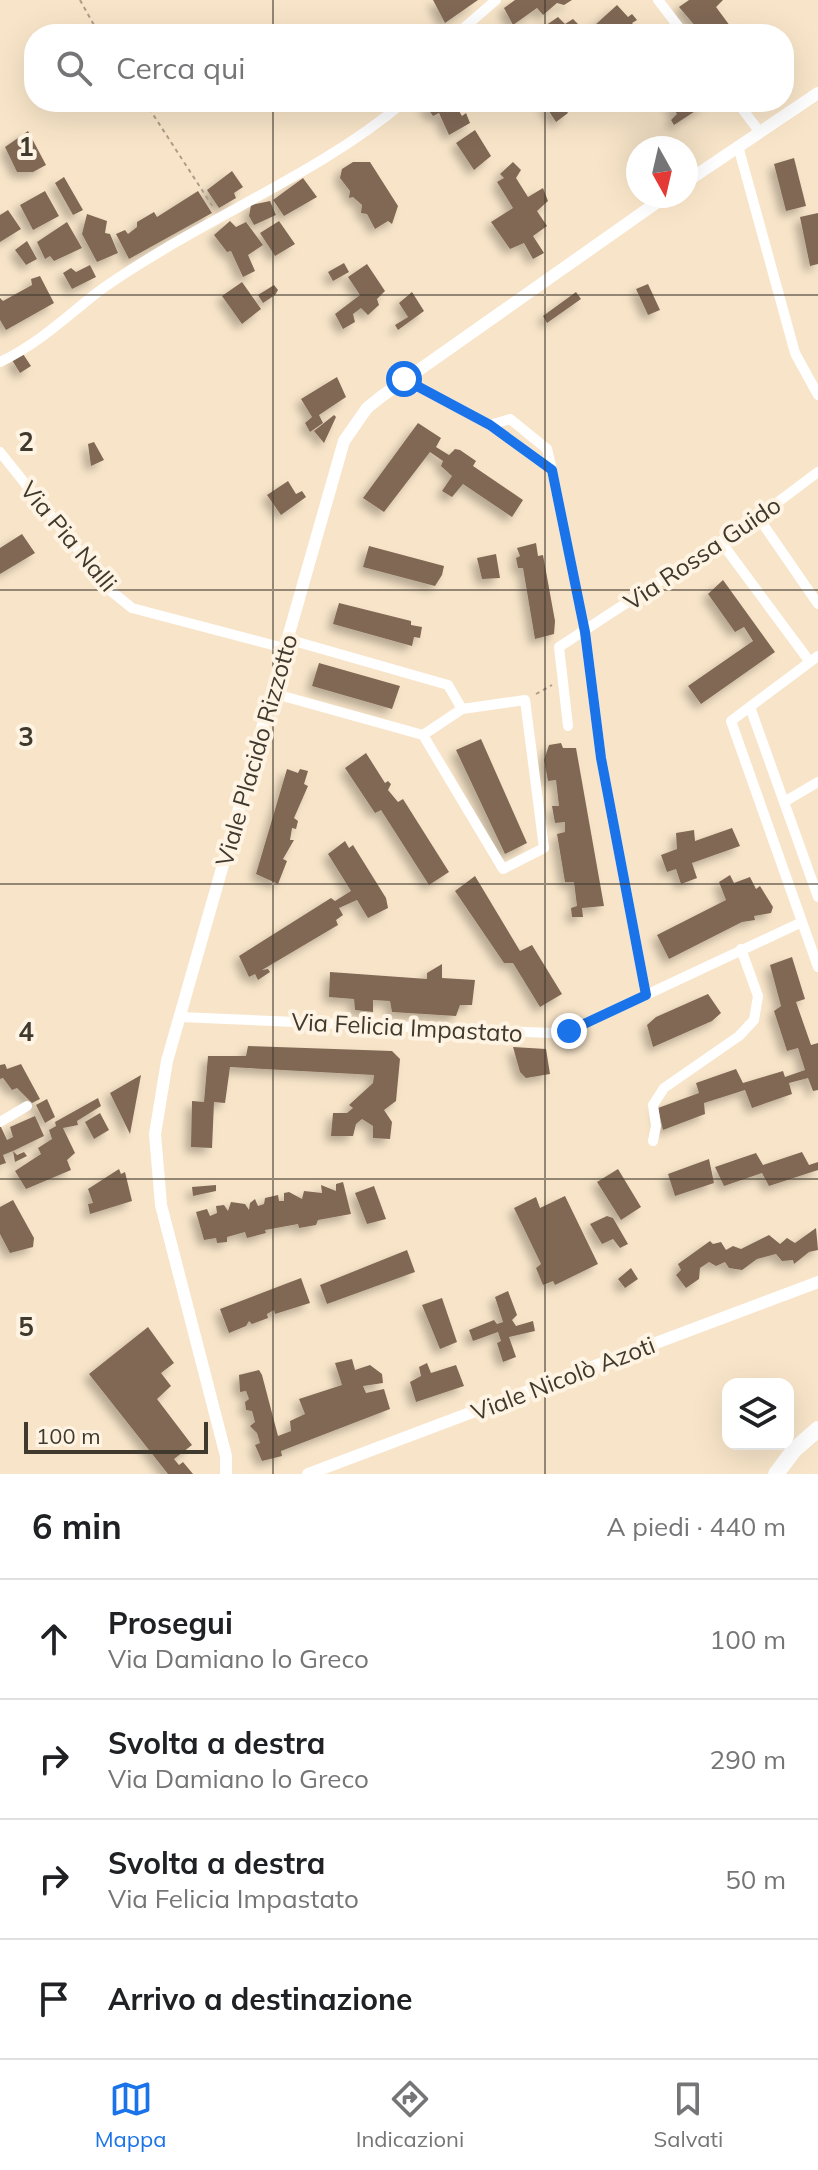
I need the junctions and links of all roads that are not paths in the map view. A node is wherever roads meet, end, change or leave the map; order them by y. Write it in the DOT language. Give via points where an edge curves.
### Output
graph roads {
  1 [pos="496,0"];
  2 [pos="658,0"];
  3 [pos="468,24"];
  4 [pos="676,24"];
  5 [pos="818,93"];
  6 [pos="794,108"];
  7 [pos="392,112"];
  8 [pos="745,112"];
  9 [pos="788,112"];
  10 [pos="759,131"];
  11 [pos="738,146"];
  12 [pos="698,174"];
  13 [pos="649,208"];
  14 [pos="0,362"];
  15 [pos="404,379"];
  16 [pos="818,395"];
  17 [pos="490,425"];
  18 [pos="0,452"];
  19 [pos="552,470"];
  20 [pos="818,472"];
  21 [pos="758,517"];
  22 [pos="721,542"];
  23 [pos="818,604"];
  24 [pos="585,632"];
  25 [pos="285,643"];
  26 [pos="814,659"];
  27 [pos="272,693"];
  28 [pos="750,707"];
  29 [pos="462,709"];
  30 [pos="568,726"];
  31 [pos="423,735"];
  32 [pos="818,782"];
  33 [pos="784,802"];
  34 [pos="818,897"];
  35 [pos="802,922"];
  36 [pos="741,949"];
  37 [pos="818,967"];
  38 [pos="646,995"];
  39 [pos="180,1017"];
  40 [pos="27,1106"];
  41 [pos="0,1122"];
  42 [pos="653,1141"];
  43 [pos="818,1282"];
  44 [pos="818,1429"];
  45 [pos="226,1456"];
  46 [pos="226,1474"];
  47 [pos="235,1474"];
  48 [pos="308,1474"];
  49 [pos="776,1474"];
  1 -- 3 [label="street"];
  2 -- 4 [label="street"];
  5 -- 6 [label="street"];
  7 -- 14 [label="street" via="94,295 61,326"];
  8 -- 10 [label="street"];
  9 -- 10 [label="street"];
  10 -- 11 [label="street"];
  11 -- 12 [label="street"];
  11 -- 16 [label="street" via="795,353"];
  13 -- 15 [label="street, Viale Placido Rizzotto"];
  15 -- 17 [label="street"];
  15 -- 25 [label="street, Viale Placido Rizzotto" via="367,408 344,441"];
  17 -- 19 [label="street"];
  17 -- 19 [label="street" via="510,419 547,449"];
  18 -- 25 [label="street, Via Pia Nalli" via="111,591 132,608"];
  19 -- 24 [label="street"];
  20 -- 21 [label="street, Via Rossa Guido"];
  21 -- 22 [label="street, Via Rossa Guido"];
  21 -- 23 [label="street"];
  22 -- 24 [label="street, Via Rossa Guido"];
  22 -- 26 [label="street"];
  24 -- 30 [label="street, Via Rossa Guido" via="559,647"];
  24 -- 38 [label="street" via="601,758"];
  25 -- 27 [label="street, Viale Placido Rizzotto"];
  25 -- 29 [label="street, Via Pia Nalli" via="448,685"];
  26 -- 28 [label="street"];
  27 -- 31 [label="street"];
  27 -- 39 [label="street, Viale Placido Rizzotto"];
  28 -- 33 [label="street"];
  28 -- 35 [label="street" via="731,721"];
  29 -- 31 [label="street"];
  29 -- 31 [label="street" via="525,700 544,848 503,869"];
  32 -- 33 [label="street"];
  33 -- 34 [label="street"];
  35 -- 36 [label="street, Via Felicia Impastato"];
  35 -- 37 [label="street"];
  36 -- 38 [label="street, Via Felicia Impastato"];
  36 -- 42 [label="street" via="758,996 754,1020 664,1088 653,1105"];
  38 -- 39 [label="street, Via Felicia Impastato" via="587,1025 551,1033"];
  39 -- 45 [label="street, Viale Placido Rizzotto" via="160,1096 156,1162 161,1205"];
  40 -- 41 [label="street"];
  43 -- 48 [label="street, Viale Nicolò Azoti"];
  44 -- 49 [label="main road"];
  45 -- 46 [label="street"];
  45 -- 47 [label="street"];
}
